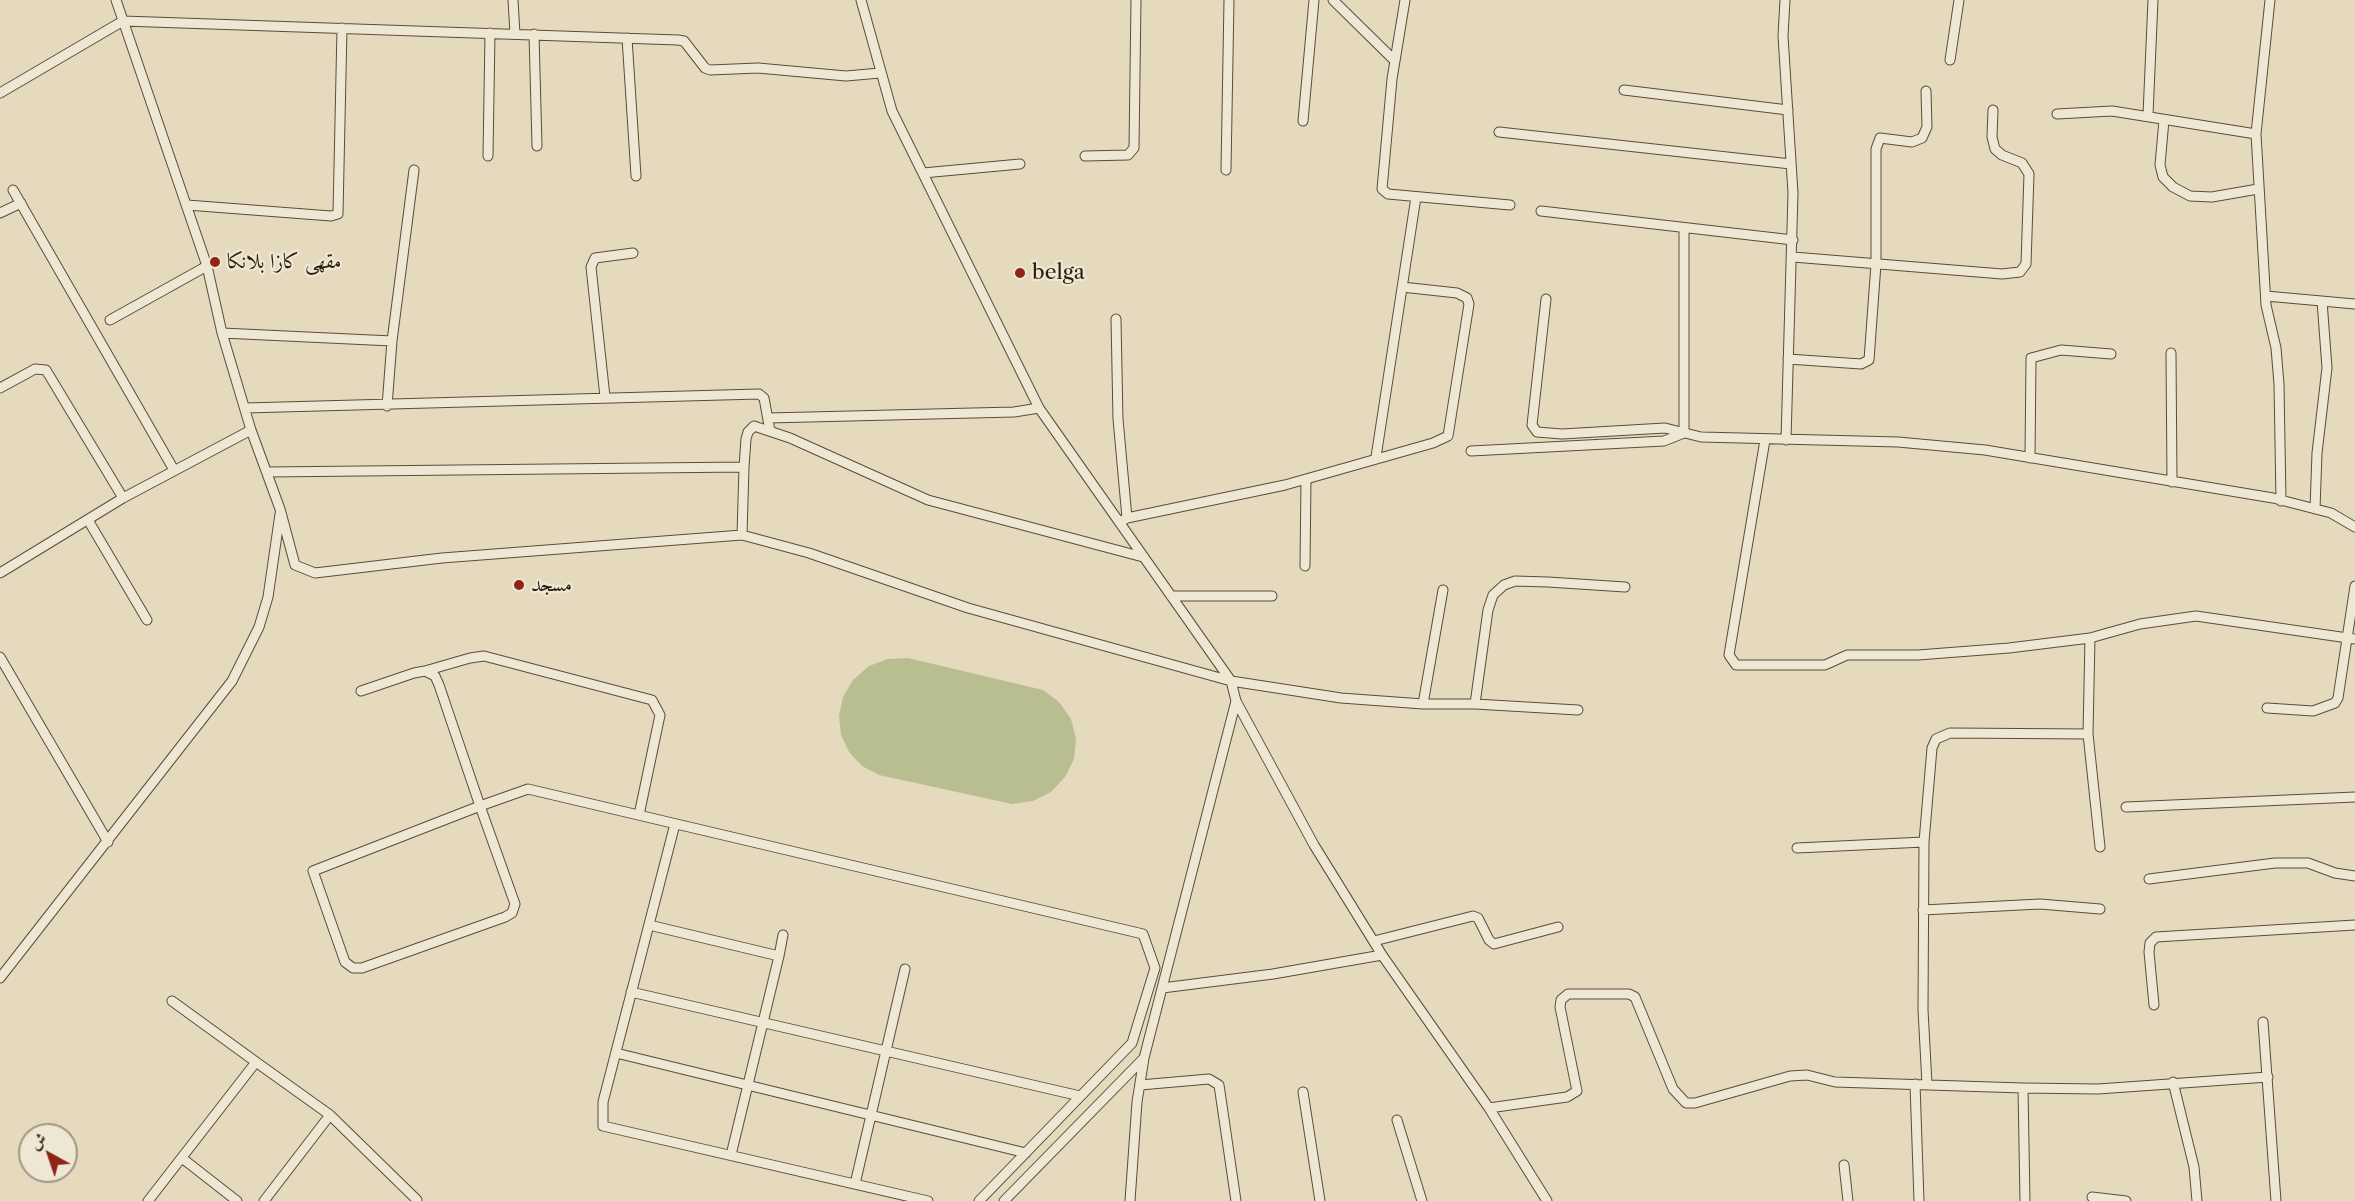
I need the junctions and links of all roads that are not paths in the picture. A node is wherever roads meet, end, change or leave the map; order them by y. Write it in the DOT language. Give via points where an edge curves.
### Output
graph roads {
  1 [pos="116,0"];
  2 [pos="513,0"];
  3 [pos="861,0"];
  4 [pos="1136,0"];
  5 [pos="1228,0"];
  6 [pos="1314,0"];
  7 [pos="1333,0"];
  8 [pos="1404,0"];
  9 [pos="1785,0"];
  10 [pos="1959,0"];
  11 [pos="2153,0"];
  12 [pos="2270,0"];
  13 [pos="123,21"];
  14 [pos="342,28"];
  15 [pos="490,33"];
  16 [pos="515,34"];
  17 [pos="534,34"];
  18 [pos="627,38"];
  19 [pos="1950,60"];
  20 [pos="1395,61"];
  21 [pos="880,73"];
  22 [pos="1624,90"];
  23 [pos="1926,91"];
  24 [pos="0,93"];
  25 [pos="1788,110"];
  26 [pos="1993,110"];
  27 [pos="2057,114"];
  28 [pos="2148,115"];
  29 [pos="2164,120"];
  30 [pos="1303,121"];
  31 [pos="1499,132"];
  32 [pos="2256,134"];
  33 [pos="537,146"];
  34 [pos="488,156"];
  35 [pos="1085,156"];
  36 [pos="1020,164"];
  37 [pos="1791,164"];
  38 [pos="414,170"];
  39 [pos="1226,170"];
  40 [pos="923,173"];
  41 [pos="636,176"];
  42 [pos="2258,189"];
  43 [pos="13,190"];
  44 [pos="1416,197"];
  45 [pos="21,203"];
  46 [pos="186,205"];
  47 [pos="1510,205"];
  48 [pos="1541,211"];
  49 [pos="0,213"];
  50 [pos="1684,228"];
  51 [pos="1793,240"];
  52 [pos="633,253"];
  53 [pos="1793,257"];
  54 [pos="1876,264"];
  55 [pos="207,266"];
  56 [pos="1402,288"];
  57 [pos="2266,296"];
  58 [pos="1546,299"];
  59 [pos="2322,301"];
  60 [pos="2355,304"];
  61 [pos="1116,319"];
  62 [pos="110,320"];
  63 [pos="222,333"];
  64 [pos="392,341"];
  65 [pos="2171,353"];
  66 [pos="2111,354"];
  67 [pos="1788,359"];
  68 [pos="0,388"];
  69 [pos="605,397"];
  70 [pos="387,406"];
  71 [pos="245,408"];
  72 [pos="1039,408"];
  73 [pos="768,418"];
  74 [pos="251,430"];
  75 [pos="770,431"];
  76 [pos="1684,433"];
  77 [pos="1765,440"];
  78 [pos="1786,440"];
  79 [pos="1471,452"];
  80 [pos="1376,457"];
  81 [pos="2030,458"];
  82 [pos="744,467"];
  83 [pos="174,470"];
  84 [pos="267,472"];
  85 [pos="1306,478"];
  86 [pos="2172,482"];
  87 [pos="123,498"];
  88 [pos="2281,501"];
  89 [pos="280,509"];
  90 [pos="2315,509"];
  91 [pos="88,520"];
  92 [pos="1124,520"];
  93 [pos="2355,527"];
  94 [pos="742,535"];
  95 [pos="1143,557"];
  96 [pos="1305,566"];
  97 [pos="0,573"];
  98 [pos="2355,586"];
  99 [pos="1625,587"];
  100 [pos="1443,590"];
  101 [pos="1171,596"];
  102 [pos="1272,596"];
  103 [pos="147,620"];
  104 [pos="2090,638"];
  105 [pos="2350,638"];
  106 [pos="0,657"];
  107 [pos="425,671"];
  108 [pos="1230,681"];
  109 [pos="361,691"];
  110 [pos="1236,701"];
  111 [pos="1424,704"];
  112 [pos="1475,704"];
  113 [pos="2267,708"];
  114 [pos="1578,710"];
  115 [pos="2088,734"];
  116 [pos="2355,797"];
  117 [pos="480,806"];
  118 [pos="2126,807"];
  119 [pos="639,815"];
  120 [pos="675,824"];
  121 [pos="108,842"];
  122 [pos="1924,842"];
  123 [pos="2100,847"];
  124 [pos="1797,848"];
  125 [pos="2355,876"];
  126 [pos="2149,879"];
  127 [pos="2100,909"];
  128 [pos="1923,910"];
  129 [pos="649,925"];
  130 [pos="2355,925"];
  131 [pos="1558,927"];
  132 [pos="783,935"];
  133 [pos="1374,941"];
  134 [pos="1382,955"];
  135 [pos="779,956"];
  136 [pos="905,969"];
  137 [pos="0,978"];
  138 [pos="1162,988"];
  139 [pos="631,992"];
  140 [pos="172,1001"];
  141 [pos="2154,1005"];
  142 [pos="2263,1022"];
  143 [pos="763,1023"];
  144 [pos="886,1051"];
  145 [pos="616,1053"];
  146 [pos="1144,1058"];
  147 [pos="256,1062"];
  148 [pos="2268,1077"];
  149 [pos="2173,1082"];
  150 [pos="1915,1084"];
  151 [pos="1927,1084"];
  152 [pos="748,1085"];
  153 [pos="1140,1085"];
  154 [pos="2023,1088"];
  155 [pos="1303,1092"];
  156 [pos="1080,1096"];
  157 [pos="1489,1108"];
  158 [pos="330,1115"];
  159 [pos="871,1115"];
  160 [pos="1396,1120"];
  161 [pos="1026,1153"];
  162 [pos="731,1155"];
  163 [pos="182,1158"];
  164 [pos="1844,1165"];
  165 [pos="855,1184"];
  166 [pos="2092,1197"];
  167 [pos="905,1198"];
  168 [pos="417,1200"];
  169 [pos="148,1201"];
  170 [pos="237,1201"];
  171 [pos="264,1201"];
  172 [pos="928,1201"];
  173 [pos="979,1201"];
  174 [pos="1004,1201"];
  175 [pos="1130,1201"];
  176 [pos="1236,1201"];
  177 [pos="1320,1201"];
  178 [pos="1422,1201"];
  179 [pos="1547,1201"];
  180 [pos="1848,1201"];
  181 [pos="1919,1201"];
  182 [pos="2025,1201"];
  183 [pos="2126,1201"];
  184 [pos="2197,1201"];
  185 [pos="2276,1201"];
  1 -- 13 [label="street"];
  2 -- 16 [label="street"];
  3 -- 21 [label="street"];
  4 -- 35 [label="street" via="1134,148 1128,155"];
  5 -- 39 [label="street"];
  6 -- 30 [label="street"];
  7 -- 20 [label="street"];
  8 -- 20 [label="street"];
  9 -- 25 [label="street"];
  10 -- 19 [label="street"];
  11 -- 28 [label="street"];
  12 -- 32 [label="street"];
  13 -- 14 [label="street"];
  13 -- 24 [label="street"];
  13 -- 46 [label="street"];
  14 -- 15 [label="street"];
  14 -- 46 [label="street" via="338,214"];
  15 -- 16 [label="street"];
  15 -- 34 [label="street"];
  16 -- 17 [label="street"];
  17 -- 18 [label="street"];
  17 -- 33 [label="street"];
  18 -- 21 [label="street" via="684,41 710,70 758,68 846,76"];
  18 -- 41 [label="street"];
  20 -- 44 [label="street" via="1381,183 1388,194"];
  21 -- 40 [label="street" via="892,111"];
  22 -- 25 [label="street"];
  23 -- 54 [label="street" via="1927,127 1922,138 1912,142 1880,138 1877,142"];
  25 -- 37 [label="street"];
  26 -- 54 [label="street" via="1995,150 2022,163 2029,174 2023,269 2002,274"];
  27 -- 28 [label="street" via="2112,111"];
  28 -- 29 [label="street"];
  29 -- 32 [label="street"];
  29 -- 42 [label="street" via="2160,165 2163,177 2173,187 2190,196 2212,197"];
  31 -- 37 [label="street"];
  32 -- 42 [label="street"];
  36 -- 40 [label="street"];
  37 -- 51 [label="street"];
  38 -- 64 [label="street"];
  40 -- 72 [label="street"];
  42 -- 57 [label="street"];
  43 -- 45 [label="street"];
  44 -- 47 [label="street"];
  44 -- 56 [label="street"];
  45 -- 49 [label="street"];
  45 -- 83 [label="street"];
  46 -- 55 [label="street"];
  48 -- 50 [label="street"];
  50 -- 51 [label="street"];
  50 -- 76 [label="street"];
  51 -- 53 [label="street"];
  52 -- 69 [label="street" via="595,258 591,267"];
  53 -- 54 [label="street"];
  53 -- 67 [label="street"];
  54 -- 67 [label="street" via="1871,356 1867,363"];
  55 -- 62 [label="street"];
  55 -- 63 [label="street"];
  56 -- 80 [label="street"];
  56 -- 80 [label="street" via="1457,293 1467,298 1451,430 1444,439"];
  57 -- 59 [label="street"];
  57 -- 88 [label="street" via="2279,384"];
  58 -- 76 [label="street" via="1532,425 1537,432 1665,428"];
  59 -- 60 [label="street"];
  59 -- 90 [label="street" via="2327,368"];
  61 -- 92 [label="street"];
  63 -- 64 [label="street"];
  63 -- 71 [label="street"];
  64 -- 70 [label="street"];
  65 -- 86 [label="street"];
  66 -- 81 [label="street" via="2061,350 2031,358"];
  67 -- 78 [label="street"];
  68 -- 87 [label="street" via="35,369 46,370"];
  69 -- 70 [label="street"];
  69 -- 73 [label="street" via="759,394 764,398"];
  70 -- 71 [label="street"];
  71 -- 74 [label="street"];
  72 -- 73 [label="street" via="1014,412"];
  72 -- 92 [label="street"];
  73 -- 75 [label="street"];
  74 -- 83 [label="street"];
  74 -- 84 [label="street"];
  75 -- 82 [label="street" via="754,426 748,432"];
  75 -- 95 [label="street" via="928,500"];
  76 -- 77 [label="street"];
  76 -- 79 [label="street" via="1664,441"];
  77 -- 78 [label="street"];
  77 -- 104 [label="street" via="1729,655 1736,665 1825,665 1847,655 1918,655"];
  78 -- 81 [label="street" via="1898,442"];
  80 -- 85 [label="street"];
  81 -- 86 [label="street"];
  82 -- 84 [label="street"];
  82 -- 94 [label="street"];
  83 -- 87 [label="street"];
  84 -- 89 [label="street"];
  85 -- 92 [label="street"];
  85 -- 96 [label="street"];
  86 -- 88 [label="street"];
  87 -- 91 [label="street"];
  88 -- 90 [label="street"];
  89 -- 94 [label="street" via="295,565 315,573 442,558"];
  89 -- 121 [label="street" via="268,597 244,662"];
  90 -- 93 [label="street" via="2345,519"];
  91 -- 97 [label="street"];
  91 -- 103 [label="street"];
  92 -- 95 [label="street"];
  94 -- 108 [label="street" via="968,608"];
  95 -- 101 [label="street"];
  98 -- 105 [label="street"];
  99 -- 112 [label="street" via="1515,581 1504,585 1493,595 1488,610"];
  100 -- 111 [label="street"];
  101 -- 102 [label="street"];
  101 -- 108 [label="street"];
  104 -- 105 [label="street" via="2109,630 2196,616"];
  104 -- 115 [label="street"];
  105 -- 113 [label="street" via="2335,703 2313,711"];
  106 -- 121 [label="street"];
  107 -- 109 [label="street"];
  107 -- 117 [label="street" via="435,676 439,685"];
  107 -- 119 [label="street" via="484,656 652,700 660,715"];
  108 -- 110 [label="street"];
  108 -- 111 [label="street" via="1341,698"];
  110 -- 133 [label="street" via="1314,845"];
  110 -- 138 [label="street"];
  111 -- 112 [label="street"];
  112 -- 114 [label="street"];
  115 -- 122 [label="street" via="1950,733 1936,739"];
  115 -- 123 [label="street"];
  116 -- 118 [label="street"];
  117 -- 117 [label="street" via="515,904 512,913 362,968 345,962 313,871"];
  117 -- 119 [label="street" via="528,789"];
  119 -- 120 [label="street"];
  120 -- 129 [label="street"];
  120 -- 156 [label="street" via="1143,934 1155,968 1132,1043"];
  121 -- 137 [label="street"];
  122 -- 124 [label="street"];
  122 -- 128 [label="street"];
  125 -- 126 [label="street" via="2308,863 2275,863"];
  127 -- 128 [label="street" via="2040,904"];
  128 -- 151 [label="street"];
  129 -- 135 [label="street"];
  129 -- 139 [label="street"];
  130 -- 141 [label="street" via="2156,937 2149,952"];
  131 -- 133 [label="street" via="1494,944 1473,916"];
  132 -- 135 [label="street"];
  133 -- 134 [label="street"];
  134 -- 138 [label="street"];
  134 -- 157 [label="street"];
  135 -- 143 [label="street"];
  136 -- 144 [label="street"];
  138 -- 146 [label="street"];
  139 -- 143 [label="street"];
  139 -- 145 [label="street"];
  140 -- 147 [label="street"];
  142 -- 148 [label="street"];
  143 -- 144 [label="street"];
  143 -- 152 [label="street"];
  144 -- 156 [label="street"];
  144 -- 159 [label="street"];
  145 -- 152 [label="street"];
  145 -- 162 [label="street" via="603,1102 603,1126"];
  146 -- 153 [label="street"];
  146 -- 174 [label="street"];
  147 -- 158 [label="street"];
  147 -- 163 [label="street"];
  148 -- 149 [label="street"];
  148 -- 185 [label="street"];
  149 -- 154 [label="street" via="2098,1089"];
  149 -- 184 [label="street" via="2194,1167"];
  150 -- 151 [label="street"];
  150 -- 157 [label="street" via="1835,1082 1807,1075 1790,1076 1686,1103 1673,1089 1635,997 1568,994 1560,1007 1577,1091 1567,1097"];
  150 -- 181 [label="street"];
  151 -- 154 [label="street"];
  152 -- 159 [label="street"];
  152 -- 162 [label="street"];
  153 -- 175 [label="street"];
  153 -- 176 [label="street" via="1209,1079 1219,1085"];
  154 -- 182 [label="street"];
  155 -- 177 [label="street"];
  156 -- 161 [label="street"];
  157 -- 179 [label="street"];
  158 -- 168 [label="street"];
  158 -- 171 [label="street"];
  159 -- 161 [label="street"];
  159 -- 165 [label="street"];
  160 -- 178 [label="street"];
  161 -- 173 [label="street"];
  162 -- 165 [label="street"];
  163 -- 169 [label="street"];
  163 -- 170 [label="street"];
  164 -- 180 [label="street"];
  165 -- 167 [label="street"];
  166 -- 183 [label="street"];
  167 -- 172 [label="street"];
}
